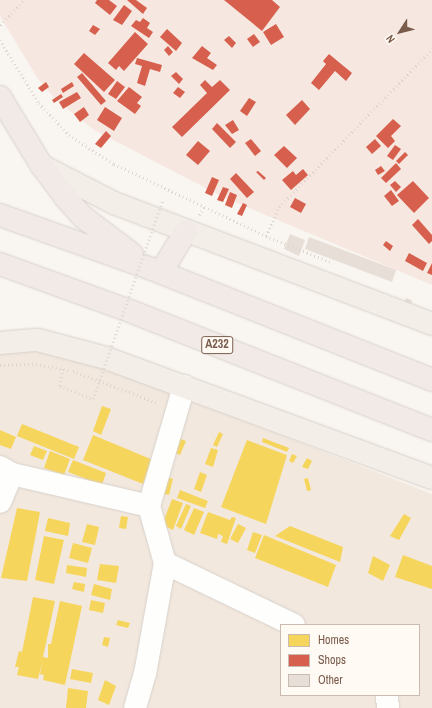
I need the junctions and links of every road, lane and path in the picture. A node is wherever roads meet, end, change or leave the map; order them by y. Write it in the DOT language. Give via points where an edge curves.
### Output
graph roads {
  1 [pos="24,0"];
  2 [pos="0,25"];
  3 [pos="0,40"];
  4 [pos="432,49"];
  5 [pos="0,97"];
  6 [pos="42,166"];
  7 [pos="162,202"];
  8 [pos="204,207"];
  9 [pos="0,215"];
  10 [pos="192,224"];
  11 [pos="266,236"];
  12 [pos="0,264"];
  13 [pos="338,265"];
  14 [pos="157,270"];
  15 [pos="432,324"];
  16 [pos="0,343"];
  17 [pos="0,365"];
  18 [pos="63,369"];
  19 [pos="432,380"];
  20 [pos="184,386"];
  21 [pos="178,410"];
  22 [pos="432,430"];
  23 [pos="6,471"];
  24 [pos="432,478"];
  25 [pos="0,502"];
  26 [pos="149,506"];
  27 [pos="165,563"];
  28 [pos="292,624"];
  29 [pos="387,696"];
  30 [pos="135,708"];
  31 [pos="388,708"];
  1 -- 2 [label="path"];
  3 -- 8 [label="path" via="39,103 69,136 114,164"];
  4 -- 11 [label="path" via="278,207"];
  5 -- 6 [label="highway"];
  6 -- 10 [label="main road" via="114,203"];
  6 -- 14 [label="highway" via="83,217"];
  7 -- 18 [label="path, bridge" via="93,399 60,386"];
  8 -- 10 [label="path"];
  8 -- 11 [label="path"];
  9 -- 14 [label="highway"];
  10 -- 14 [label="highway"];
  10 -- 15 [label="main road"];
  11 -- 13 [label="path"];
  12 -- 22 [label="highway, A232" via="135,313"];
  14 -- 19 [label="highway"];
  16 -- 20 [label="main road" via="38,340 106,358"];
  17 -- 18 [label="path" via="36,364"];
  18 -- 21 [label="path"];
  20 -- 21 [label="street"];
  20 -- 24 [label="main road"];
  21 -- 26 [label="street"];
  23 -- 25 [label="street"];
  23 -- 26 [label="street"];
  26 -- 27 [label="street"];
  27 -- 28 [label="street"];
  27 -- 30 [label="street" via="145,674"];
  29 -- 31 [label="street"];
}
